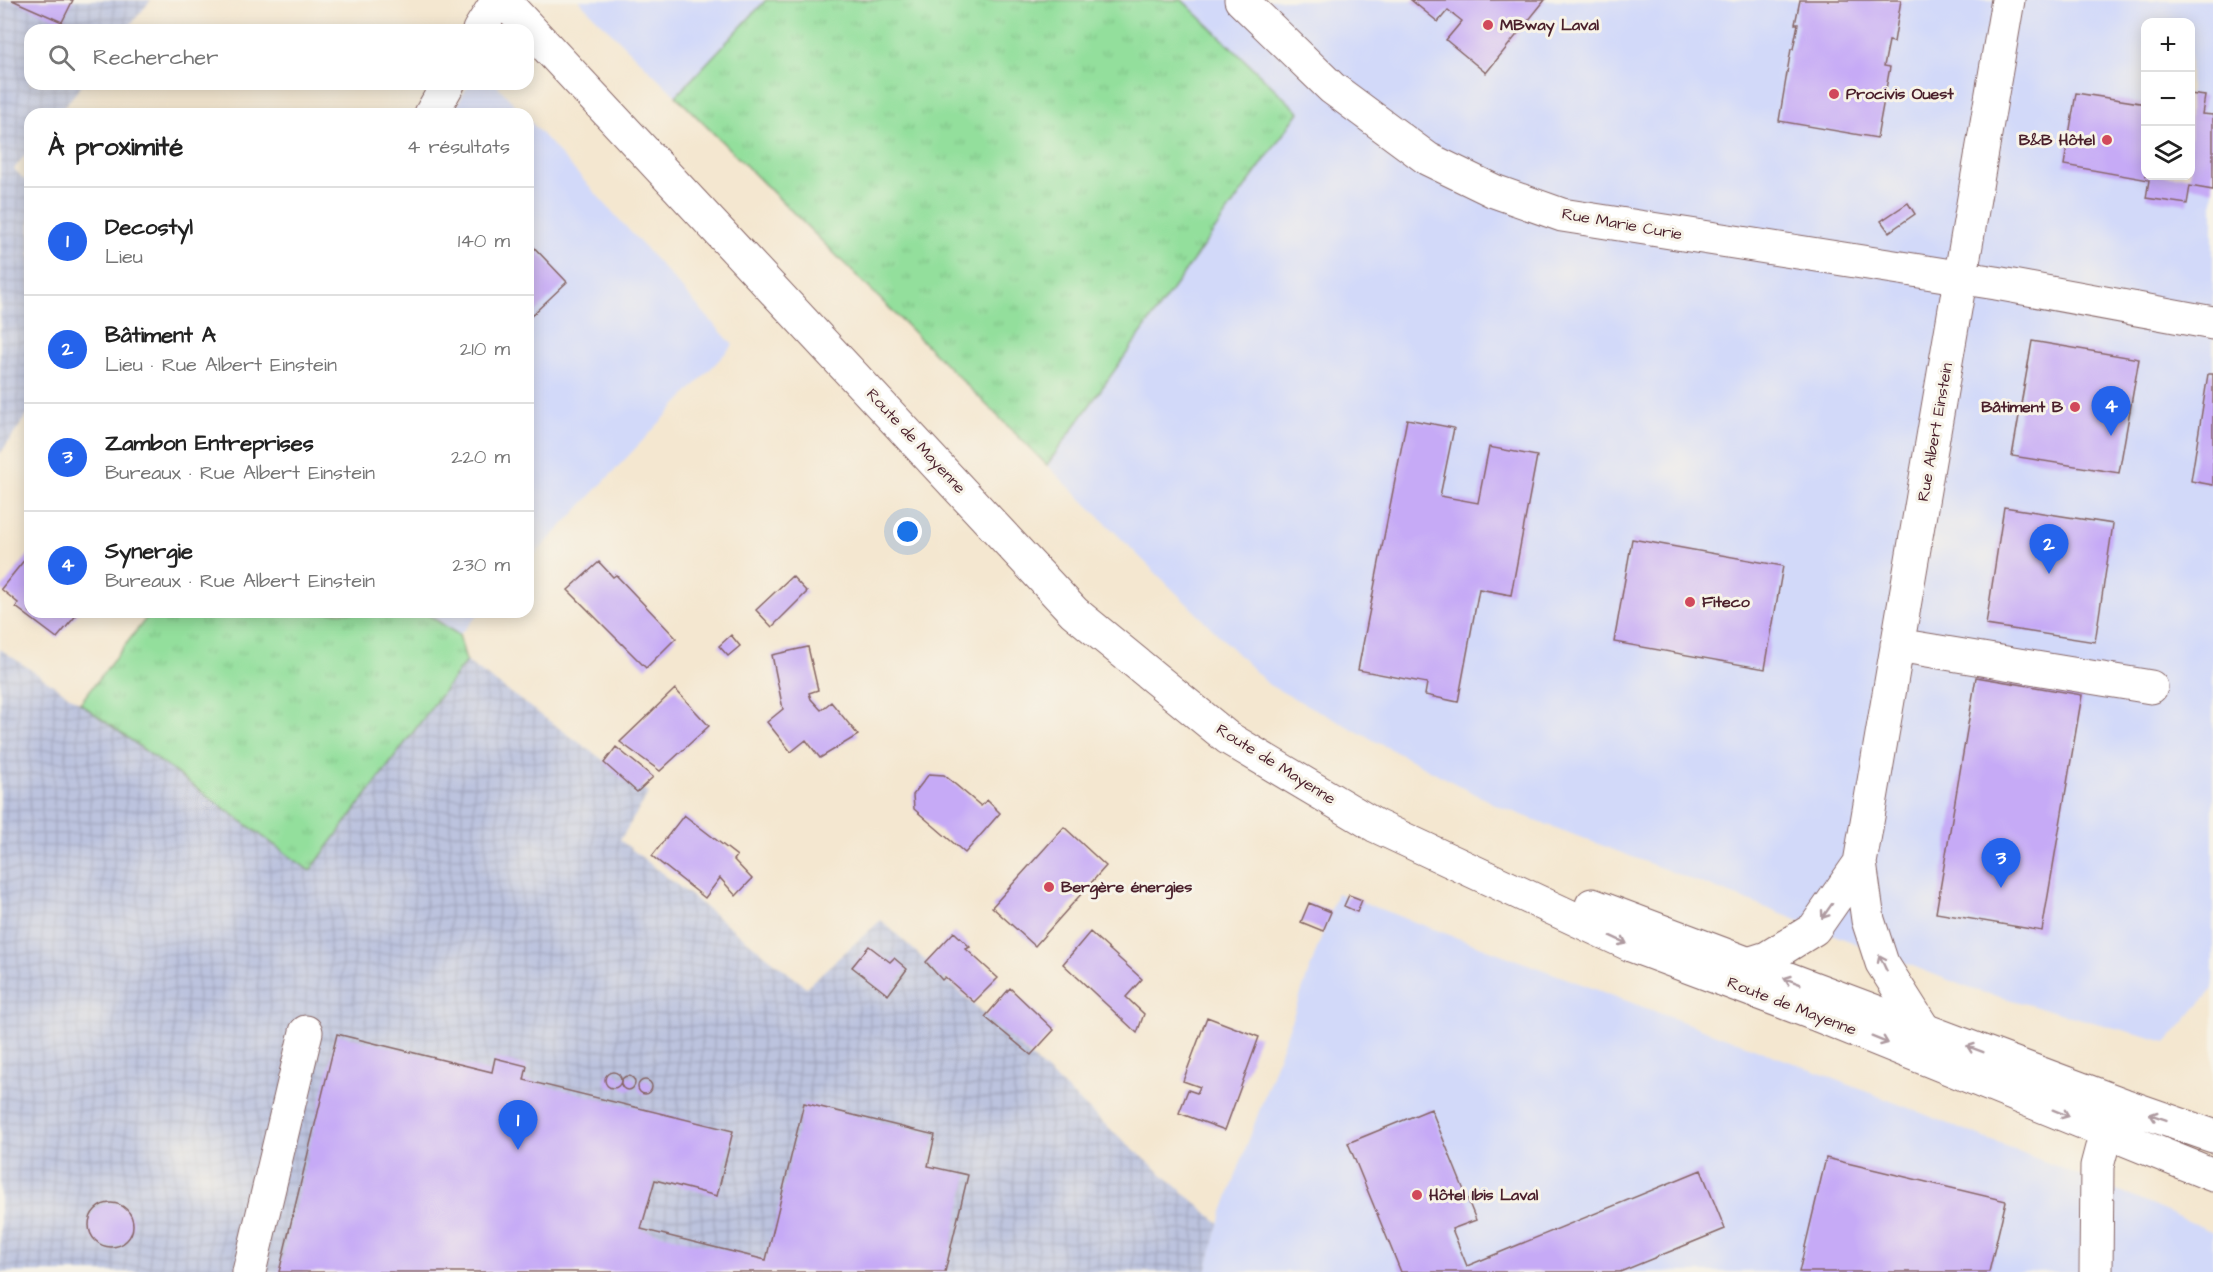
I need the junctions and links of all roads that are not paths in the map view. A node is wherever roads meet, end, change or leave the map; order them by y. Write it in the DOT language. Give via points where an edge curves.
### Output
graph roads {
  1 [pos="498,0"];
  2 [pos="504,0"];
  3 [pos="1241,0"];
  4 [pos="2008,0"];
  5 [pos="482,24"];
  6 [pos="526,24"];
  7 [pos="534,32"];
  8 [pos="445,90"];
  9 [pos="434,108"];
  10 [pos="1961,278"];
  11 [pos="2213,323"];
  12 [pos="1897,645"];
  13 [pos="2151,687"];
  14 [pos="1376,826"];
  15 [pos="1860,863"];
  16 [pos="1748,964"];
  17 [pos="1925,1030"];
  18 [pos="306,1032"];
  19 [pos="2106,1132"];
  20 [pos="2213,1136"];
  21 [pos="2213,1175"];
  22 [pos="249,1272"];
  23 [pos="2096,1272"];
  1 -- 5 [label="main road"];
  2 -- 6 [label="main road, Route de Mayenne"];
  3 -- 10 [label="main road, Rue Marie Curie" via="1332,88 1428,159 1494,192 1563,215"];
  4 -- 10 [label="main road, Rue Albert Einstein"];
  7 -- 14 [label="main road, Route de Mayenne" via="1074,612 1228,738"];
  8 -- 9 [label="main road"];
  10 -- 11 [label="main road, Rue Marie Curie"];
  10 -- 12 [label="main road, Rue Albert Einstein"];
  12 -- 13 [label="main road"];
  12 -- 15 [label="main road, Rue Albert Einstein"];
  14 -- 16 [label="main road, Route de Mayenne"];
  14 -- 19 [label="main road, Route de Mayenne, one-way" via="1631,945 1815,1014"];
  15 -- 16 [label="main road, Rue Albert Einstein, one-way" via="1814,929 1767,958"];
  17 -- 15 [label="main road, Rue Albert Einstein, one-way" via="1882,963 1868,920"];
  17 -- 16 [label="main road, Route de Mayenne, one-way"];
  20 -- 17 [label="main road, Route de Mayenne, one-way"];
  18 -- 22 [label="main road"];
  19 -- 21 [label="main road, Route de Mayenne"];
  19 -- 23 [label="main road" via="2097,1166"];
}
